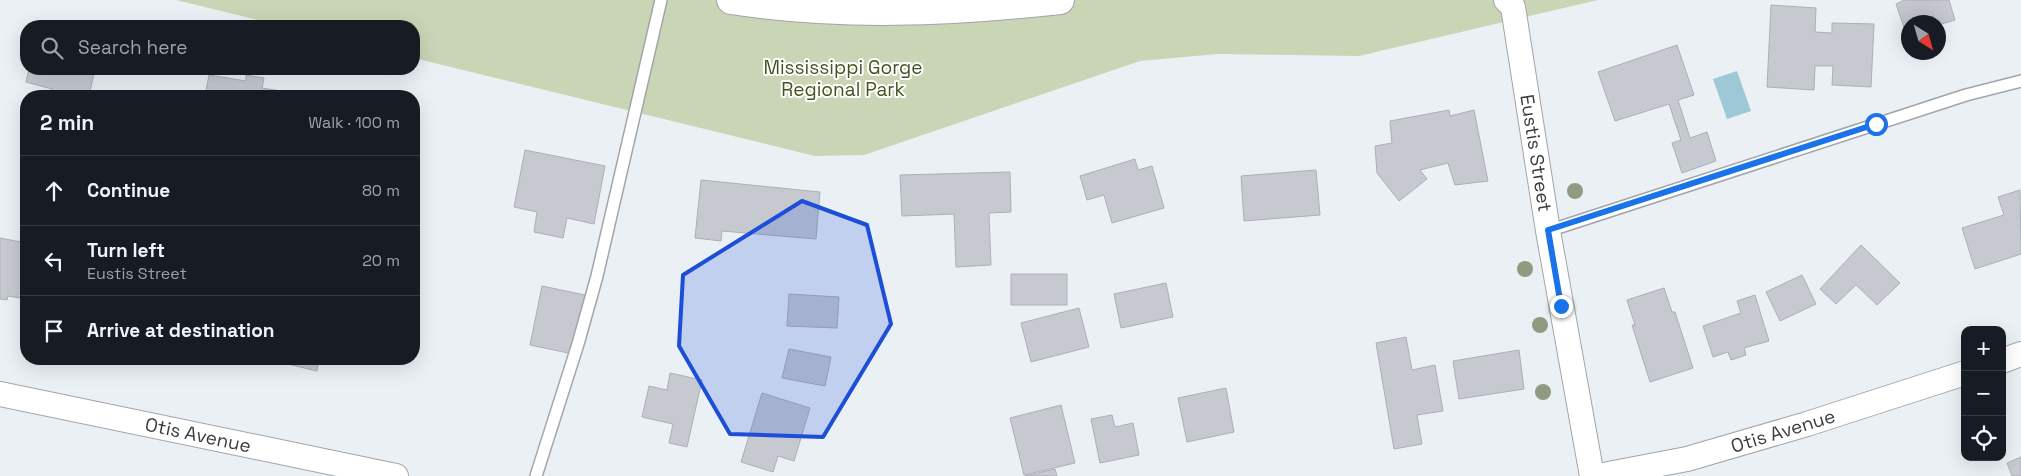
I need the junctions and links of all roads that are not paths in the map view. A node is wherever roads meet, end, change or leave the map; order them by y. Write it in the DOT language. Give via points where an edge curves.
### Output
graph roads {
  1 [pos="662,0"];
  2 [pos="731,0"];
  3 [pos="1060,0"];
  4 [pos="1512,2"];
  5 [pos="2021,81"];
  6 [pos="1548,230"];
  7 [pos="2021,354"];
  8 [pos="2006,359"];
  9 [pos="1961,374"];
  10 [pos="0,394"];
  11 [pos="396,476"];
  12 [pos="536,476"];
  13 [pos="1592,476"];
  14 [pos="1598,476"];
  1 -- 12 [label="lane" via="597,276"];
  2 -- 3 [label="street" via="798,8 899,12"];
  4 -- 6 [label="street, Eustis Street"];
  5 -- 6 [label="lane" via="1966,95"];
  6 -- 13 [label="street, Eustis Street"];
  7 -- 8 [label="street"];
  9 -- 14 [label="street, Otis Avenue" via="1687,459"];
  10 -- 11 [label="street, Otis Avenue"];
}
